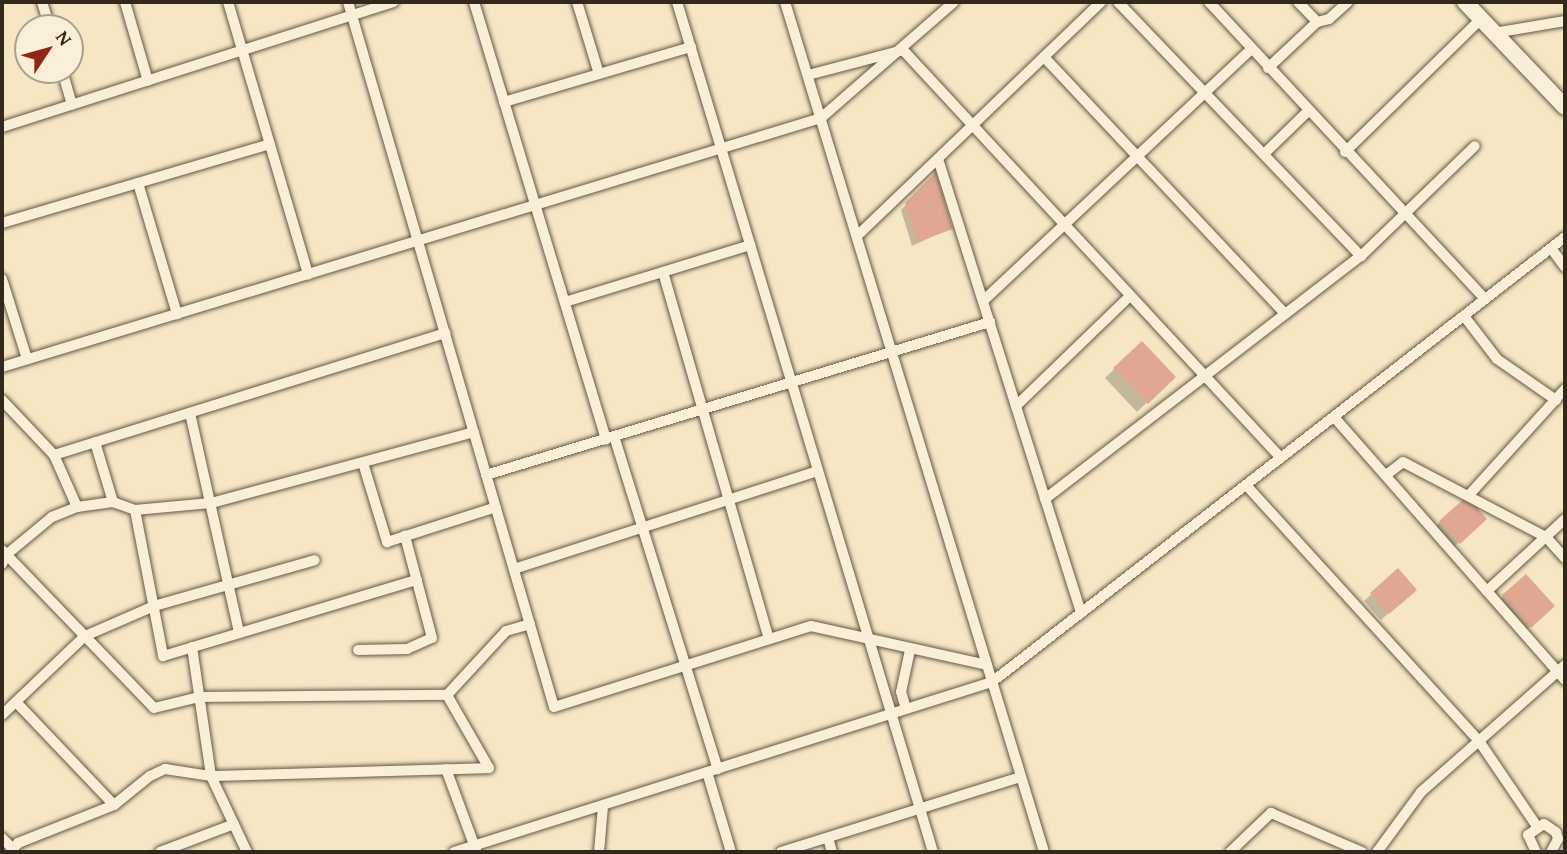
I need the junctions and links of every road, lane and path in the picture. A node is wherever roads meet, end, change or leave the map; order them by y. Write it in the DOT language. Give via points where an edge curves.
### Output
graph roads {
  1 [pos="125,2"];
  2 [pos="228,2"];
  3 [pos="348,2"];
  4 [pos="394,2"];
  5 [pos="474,2"];
  6 [pos="577,2"];
  7 [pos="677,2"];
  8 [pos="785,2"];
  9 [pos="954,2"];
  10 [pos="1101,2"];
  11 [pos="1118,2"];
  12 [pos="1209,2"];
  13 [pos="1298,2"];
  14 [pos="1348,2"];
  15 [pos="1465,2"];
  16 [pos="352,15"];
  17 [pos="1481,19"];
  18 [pos="1565,20"];
  19 [pos="1317,22"];
  20 [pos="1494,33"];
  21 [pos="691,47"];
  22 [pos="1251,49"];
  23 [pos="242,50"];
  24 [pos="903,50"];
  25 [pos="1044,57"];
  26 [pos="1268,68"];
  27 [pos="599,74"];
  28 [pos="808,75"];
  29 [pos="148,80"];
  30 [pos="66,84"];
  31 [pos="1205,93"];
  32 [pos="504,102"];
  33 [pos="72,105"];
  34 [pos="1565,107"];
  35 [pos="1307,112"];
  36 [pos="821,118"];
  37 [pos="973,125"];
  38 [pos="2,127"];
  39 [pos="270,144"];
  40 [pos="1475,146"];
  41 [pos="721,148"];
  42 [pos="1345,152"];
  43 [pos="1264,154"];
  44 [pos="1137,157"];
  45 [pos="938,159"];
  46 [pos="138,183"];
  47 [pos="535,205"];
  48 [pos="1404,214"];
  49 [pos="2,223"];
  50 [pos="1065,225"];
  51 [pos="857,236"];
  52 [pos="1565,237"];
  53 [pos="418,241"];
  54 [pos="750,245"];
  55 [pos="1551,248"];
  56 [pos="1361,256"];
  57 [pos="1565,267"];
  58 [pos="663,272"];
  59 [pos="308,274"];
  60 [pos="2,279"];
  61 [pos="1130,296"];
  62 [pos="1485,299"];
  63 [pos="983,301"];
  64 [pos="565,302"];
  65 [pos="177,314"];
  66 [pos="1285,314"];
  67 [pos="1464,316"];
  68 [pos="990,322"];
  69 [pos="445,333"];
  70 [pos="892,352"];
  71 [pos="27,359"];
  72 [pos="2,367"];
  73 [pos="1205,376"];
  74 [pos="792,382"];
  75 [pos="1565,389"];
  76 [pos="2,400"];
  77 [pos="1556,400"];
  78 [pos="1016,407"];
  79 [pos="703,409"];
  80 [pos="190,413"];
  81 [pos="1334,417"];
  82 [pos="474,432"];
  83 [pos="610,437"];
  84 [pos="95,442"];
  85 [pos="54,455"];
  86 [pos="1281,458"];
  87 [pos="363,463"];
  88 [pos="818,471"];
  89 [pos="486,475"];
  90 [pos="1385,475"];
  91 [pos="1246,485"];
  92 [pos="1469,495"];
  93 [pos="729,499"];
  94 [pos="1045,499"];
  95 [pos="113,502"];
  96 [pos="211,503"];
  97 [pos="77,507"];
  98 [pos="496,507"];
  99 [pos="135,510"];
  100 [pos="1565,519"];
  101 [pos="643,527"];
  102 [pos="405,536"];
  103 [pos="1546,537"];
  104 [pos="3,556"];
  105 [pos="1565,558"];
  106 [pos="314,560"];
  107 [pos="514,569"];
  108 [pos="417,580"];
  109 [pos="229,585"];
  110 [pos="1487,591"];
  111 [pos="153,606"];
  112 [pos="1081,613"];
  113 [pos="530,624"];
  114 [pos="239,633"];
  115 [pos="85,636"];
  116 [pos="769,639"];
  117 [pos="870,639"];
  118 [pos="192,647"];
  119 [pos="358,650"];
  120 [pos="910,650"];
  121 [pos="686,665"];
  122 [pos="987,665"];
  123 [pos="1563,672"];
  124 [pos="992,682"];
  125 [pos="447,695"];
  126 [pos="199,697"];
  127 [pos="16,702"];
  128 [pos="906,709"];
  129 [pos="891,714"];
  130 [pos="2,715"];
  131 [pos="1479,741"];
  132 [pos="446,769"];
  133 [pos="712,771"];
  134 [pos="211,776"];
  135 [pos="1021,777"];
  136 [pos="114,805"];
  137 [pos="603,806"];
  138 [pos="920,809"];
  139 [pos="234,824"];
  140 [pos="1536,825"];
  141 [pos="2,838"];
  142 [pos="828,838"];
  143 [pos="13,848"];
  144 [pos="475,849"];
  145 [pos="1556,850"];
  146 [pos="1532,851"];
  147 [pos="28,852"];
  148 [pos="160,852"];
  149 [pos="247,852"];
  150 [pos="454,852"];
  151 [pos="599,852"];
  152 [pos="731,852"];
  153 [pos="781,852"];
  154 [pos="832,852"];
  155 [pos="933,852"];
  156 [pos="1044,852"];
  157 [pos="1230,852"];
  158 [pos="1362,852"];
  159 [pos="1377,852"];
  1 -- 29 [label="street"];
  2 -- 23 [label="street"];
  3 -- 16 [label="street"];
  4 -- 16 [label="street"];
  5 -- 32 [label="street"];
  6 -- 27 [label="street"];
  7 -- 21 [label="street"];
  8 -- 28 [label="street"];
  9 -- 24 [label="street"];
  10 -- 25 [label="street"];
  11 -- 31 [label="street"];
  12 -- 22 [label="street"];
  13 -- 19 [label="street"];
  14 -- 19 [label="street" via="1329,19"];
  15 -- 17 [label="street"];
  16 -- 23 [label="street"];
  16 -- 53 [label="street"];
  17 -- 20 [label="street"];
  17 -- 42 [label="street"];
  18 -- 20 [label="street"];
  19 -- 26 [label="street"];
  20 -- 34 [label="street"];
  21 -- 27 [label="street"];
  21 -- 41 [label="street"];
  22 -- 26 [label="street"];
  22 -- 31 [label="street"];
  23 -- 29 [label="street"];
  23 -- 39 [label="street"];
  24 -- 28 [label="street"];
  24 -- 36 [label="street"];
  24 -- 37 [label="street"];
  25 -- 37 [label="street"];
  25 -- 44 [label="street"];
  26 -- 35 [label="street"];
  27 -- 32 [label="street"];
  28 -- 36 [label="street"];
  29 -- 33 [label="street"];
  30 -- 33 [label="street"];
  31 -- 43 [label="street"];
  31 -- 44 [label="street"];
  32 -- 47 [label="street"];
  33 -- 38 [label="street"];
  35 -- 42 [label="street"];
  35 -- 43 [label="street"];
  36 -- 41 [label="street"];
  36 -- 51 [label="street"];
  37 -- 45 [label="street"];
  37 -- 50 [label="street"];
  39 -- 46 [label="street"];
  39 -- 59 [label="street"];
  40 -- 48 [label="street"];
  41 -- 47 [label="street"];
  41 -- 54 [label="street"];
  42 -- 48 [label="street"];
  43 -- 56 [label="street"];
  44 -- 50 [label="street"];
  44 -- 66 [label="street"];
  45 -- 51 [label="street"];
  45 -- 63 [label="street"];
  46 -- 49 [label="street"];
  46 -- 65 [label="street"];
  47 -- 53 [label="street"];
  47 -- 64 [label="street"];
  48 -- 56 [label="street"];
  48 -- 62 [label="street"];
  50 -- 61 [label="street"];
  50 -- 63 [label="street"];
  51 -- 70 [label="street"];
  52 -- 55 [label="street"];
  53 -- 59 [label="street"];
  53 -- 69 [label="street"];
  54 -- 58 [label="street"];
  54 -- 74 [label="street"];
  55 -- 57 [label="street"];
  55 -- 62 [label="street"];
  56 -- 66 [label="street"];
  58 -- 64 [label="street"];
  58 -- 79 [label="street"];
  59 -- 65 [label="street"];
  60 -- 71 [label="street"];
  61 -- 73 [label="street"];
  61 -- 78 [label="street"];
  62 -- 67 [label="street"];
  63 -- 68 [label="street"];
  64 -- 83 [label="street"];
  65 -- 71 [label="street"];
  66 -- 73 [label="street"];
  67 -- 77 [label="street" via="1497,359"];
  67 -- 81 [label="street"];
  68 -- 70 [label="street"];
  68 -- 78 [label="street"];
  69 -- 80 [label="street"];
  69 -- 82 [label="street"];
  70 -- 74 [label="street"];
  70 -- 122 [label="street"];
  71 -- 72 [label="street"];
  73 -- 86 [label="street"];
  73 -- 94 [label="street"];
  74 -- 79 [label="street"];
  74 -- 88 [label="street"];
  75 -- 77 [label="street"];
  76 -- 85 [label="street"];
  77 -- 92 [label="street"];
  78 -- 94 [label="street"];
  79 -- 83 [label="street"];
  79 -- 93 [label="street"];
  80 -- 84 [label="street"];
  80 -- 96 [label="street"];
  81 -- 86 [label="street"];
  81 -- 90 [label="street"];
  82 -- 87 [label="street"];
  82 -- 89 [label="street"];
  83 -- 89 [label="street"];
  83 -- 101 [label="street"];
  84 -- 85 [label="street"];
  84 -- 95 [label="street"];
  85 -- 97 [label="street"];
  86 -- 91 [label="street"];
  87 -- 96 [label="street"];
  87 -- 102 [label="street" via="387,542"];
  88 -- 93 [label="street"];
  88 -- 117 [label="street"];
  89 -- 98 [label="street"];
  90 -- 92 [label="street" via="1404,462"];
  90 -- 110 [label="street"];
  91 -- 112 [label="street"];
  91 -- 131 [label="street"];
  92 -- 103 [label="street"];
  93 -- 101 [label="street"];
  93 -- 116 [label="street"];
  94 -- 112 [label="street"];
  95 -- 97 [label="street"];
  95 -- 99 [label="street"];
  96 -- 99 [label="street"];
  96 -- 109 [label="street"];
  97 -- 104 [label="street" via="52,517"];
  98 -- 102 [label="street"];
  98 -- 107 [label="street"];
  99 -- 111 [label="street"];
  100 -- 103 [label="street"];
  101 -- 107 [label="street"];
  101 -- 121 [label="street"];
  102 -- 108 [label="street"];
  103 -- 105 [label="street"];
  103 -- 110 [label="street"];
  104 -- 115 [label="street"];
  106 -- 109 [label="street"];
  107 -- 113 [label="street"];
  108 -- 114 [label="street"];
  108 -- 119 [label="street" via="432,638 407,649"];
  109 -- 111 [label="street"];
  109 -- 114 [label="street"];
  110 -- 123 [label="street"];
  111 -- 115 [label="street"];
  111 -- 118 [label="street" via="163,656"];
  112 -- 124 [label="street"];
  113 -- 121 [label="street" via="554,707"];
  113 -- 125 [label="street" via="506,631"];
  114 -- 118 [label="street"];
  115 -- 126 [label="street" via="154,708"];
  115 -- 127 [label="street"];
  116 -- 117 [label="street" via="811,626"];
  116 -- 121 [label="street"];
  117 -- 120 [label="street"];
  117 -- 129 [label="street"];
  118 -- 126 [label="street"];
  120 -- 122 [label="street"];
  120 -- 128 [label="street" via="901,692"];
  121 -- 133 [label="street"];
  122 -- 124 [label="street"];
  123 -- 131 [label="street"];
  124 -- 128 [label="street"];
  124 -- 135 [label="street"];
  125 -- 126 [label="street"];
  125 -- 132 [label="street" via="489,768"];
  126 -- 134 [label="street"];
  127 -- 130 [label="street"];
  127 -- 136 [label="street"];
  128 -- 129 [label="street"];
  129 -- 133 [label="street"];
  129 -- 138 [label="street"];
  131 -- 140 [label="street"];
  131 -- 159 [label="street" via="1422,792"];
  132 -- 134 [label="street"];
  132 -- 144 [label="street"];
  133 -- 137 [label="street"];
  133 -- 152 [label="street"];
  134 -- 136 [label="street" via="165,769 149,776"];
  134 -- 139 [label="street"];
  135 -- 138 [label="street"];
  135 -- 156 [label="street"];
  136 -- 143 [label="street"];
  137 -- 144 [label="street"];
  137 -- 151 [label="street"];
  138 -- 142 [label="street"];
  138 -- 155 [label="street"];
  139 -- 148 [label="street"];
  139 -- 149 [label="street"];
  140 -- 145 [label="street" via="1544,824 1556,832"];
  140 -- 146 [label="street" via="1528,835"];
  141 -- 143 [label="street"];
  142 -- 153 [label="street"];
  142 -- 154 [label="street"];
  143 -- 147 [label="street"];
  144 -- 150 [label="street"];
  157 -- 158 [label="street" via="1272,813"];
}
